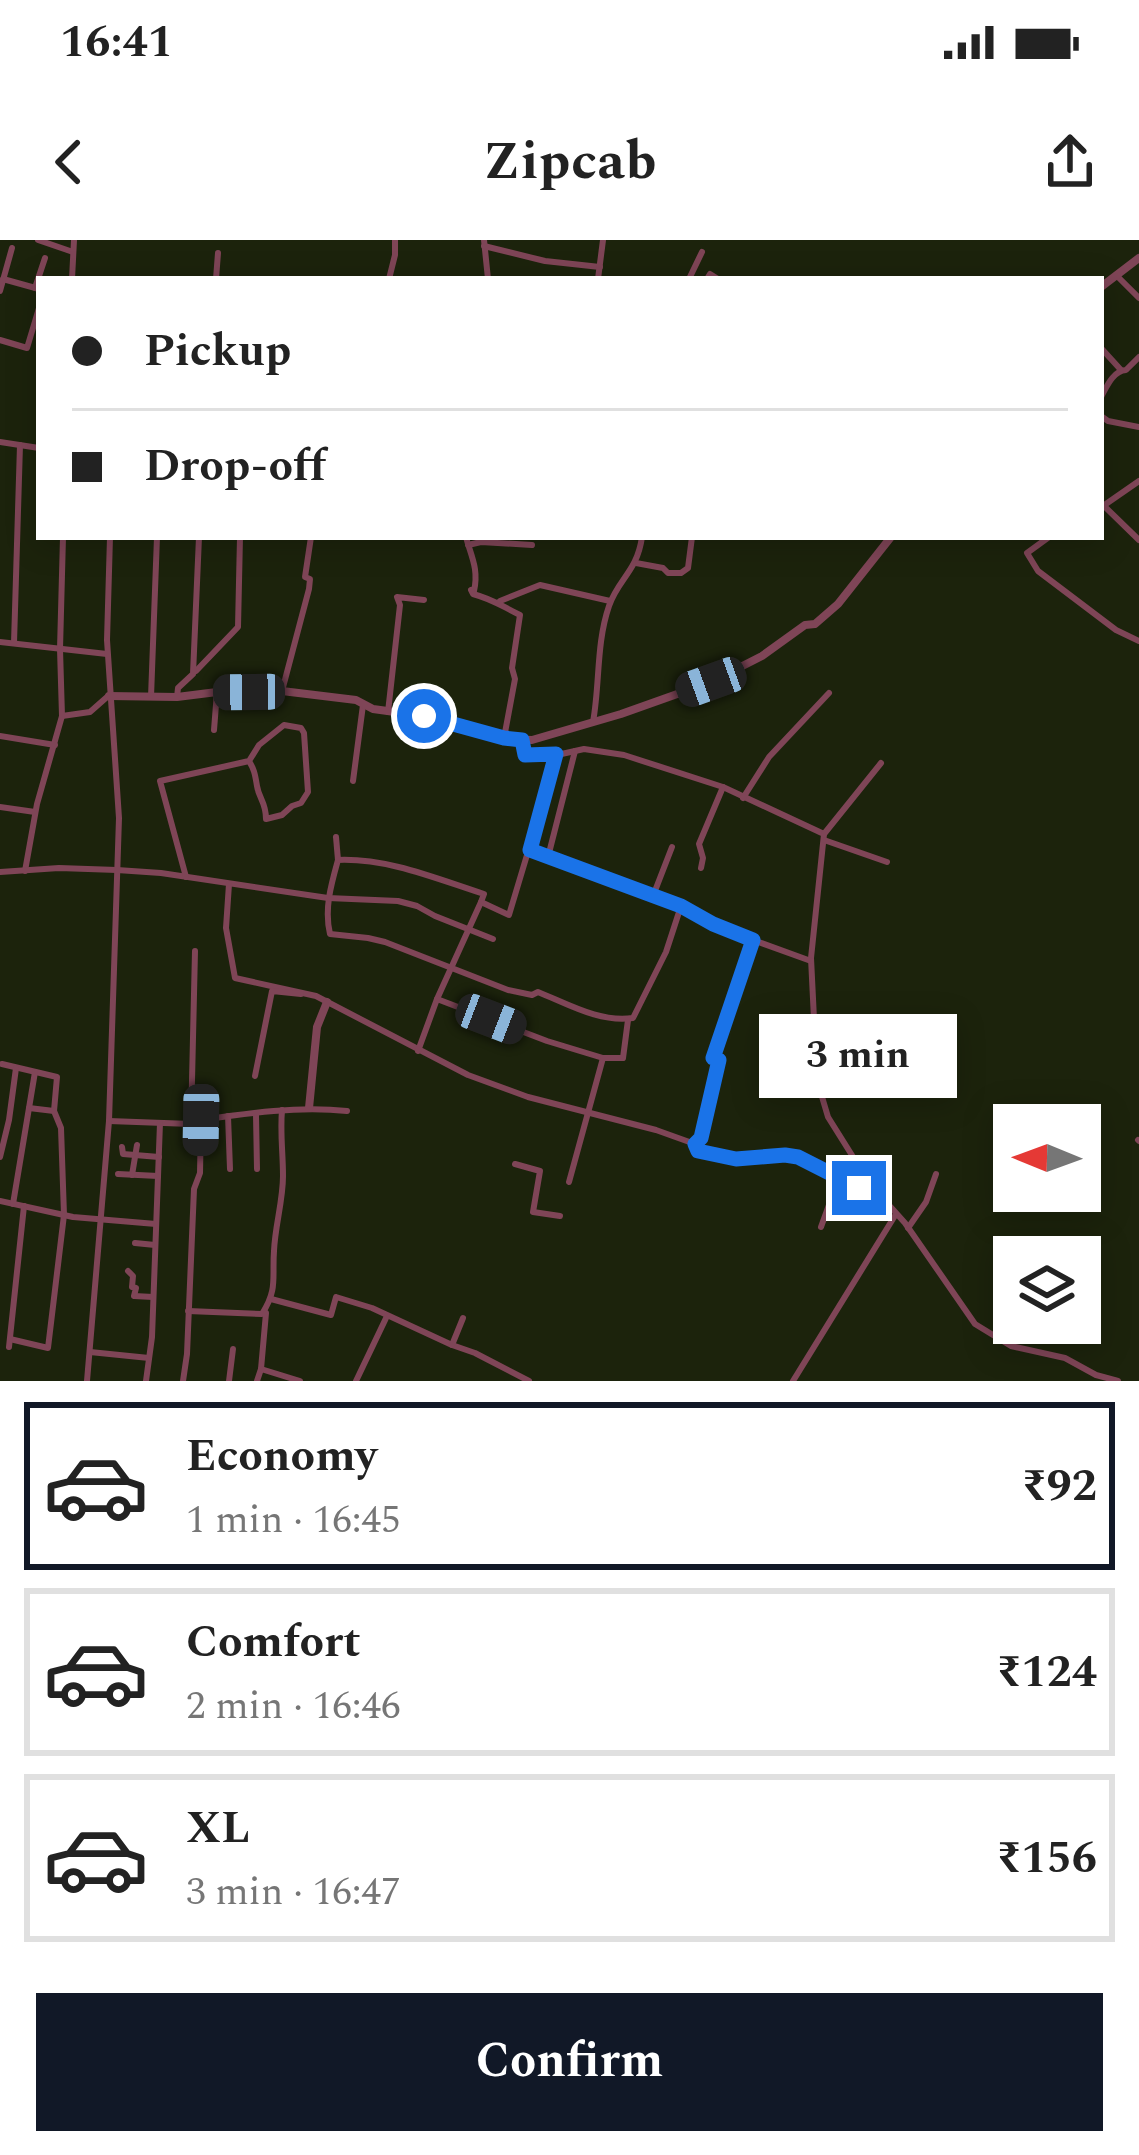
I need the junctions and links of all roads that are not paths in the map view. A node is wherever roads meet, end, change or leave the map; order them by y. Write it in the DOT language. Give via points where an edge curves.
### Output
graph roads {
  1 [pos="38,240"];
  2 [pos="74,240"];
  3 [pos="395,240"];
  4 [pos="603,240"];
  5 [pos="484,243"];
  6 [pos="12,248"];
  7 [pos="73,252"];
  8 [pos="702,252"];
  9 [pos="218,253"];
  10 [pos="1139,257"];
  11 [pos="45,258"];
  12 [pos="600,267"];
  13 [pos="1116,275"];
  14 [pos="40,276"];
  15 [pos="72,276"];
  16 [pos="216,276"];
  17 [pos="390,276"];
  18 [pos="488,276"];
  19 [pos="598,276"];
  20 [pos="690,276"];
  21 [pos="2,278"];
  22 [pos="1104,285"];
  23 [pos="36,288"];
  24 [pos="0,291"];
  25 [pos="1139,298"];
  26 [pos="36,319"];
  27 [pos="0,340"];
  28 [pos="1104,351"];
  29 [pos="1139,357"];
  30 [pos="1121,370"];
  31 [pos="1104,392"];
  32 [pos="1104,418"];
  33 [pos="1139,427"];
  34 [pos="0,442"];
  35 [pos="20,445"];
  36 [pos="36,448"];
  37 [pos="1139,481"];
  38 [pos="1104,504"];
  39 [pos="1104,507"];
  40 [pos="63,540"];
  41 [pos="110,540"];
  42 [pos="157,540"];
  43 [pos="199,540"];
  44 [pos="240,540"];
  45 [pos="311,540"];
  46 [pos="508,540"];
  47 [pos="640,540"];
  48 [pos="692,540"];
  49 [pos="889,540"];
  50 [pos="1045,540"];
  51 [pos="1139,540"];
  52 [pos="467,541"];
  53 [pos="532,545"];
  54 [pos="636,563"];
  55 [pos="424,600"];
  56 [pos="500,601"];
  57 [pos="610,601"];
  58 [pos="0,641"];
  59 [pos="1139,641"];
  60 [pos="14,643"];
  61 [pos="60,649"];
  62 [pos="107,655"];
  63 [pos="193,674"];
  64 [pos="282,691"];
  65 [pos="217,692"];
  66 [pos="829,693"];
  67 [pos="109,696"];
  68 [pos="151,697"];
  69 [pos="177,697"];
  70 [pos="363,705"];
  71 [pos="388,712"];
  72 [pos="62,716"];
  73 [pos="593,722"];
  74 [pos="214,730"];
  75 [pos="0,736"];
  76 [pos="504,738"];
  77 [pos="522,740"];
  78 [pos="55,745"];
  79 [pos="575,751"];
  80 [pos="556,754"];
  81 [pos="249,761"];
  82 [pos="881,763"];
  83 [pos="353,781"];
  84 [pos="723,787"];
  85 [pos="743,798"];
  86 [pos="0,807"];
  87 [pos="35,812"];
  88 [pos="336,837"];
  89 [pos="824,837"];
  90 [pos="672,848"];
  91 [pos="530,850"];
  92 [pos="548,857"];
  93 [pos="338,860"];
  94 [pos="887,862"];
  95 [pos="701,868"];
  96 [pos="117,870"];
  97 [pos="25,871"];
  98 [pos="0,872"];
  99 [pos="186,877"];
  100 [pos="230,884"];
  101 [pos="653,896"];
  102 [pos="328,898"];
  103 [pos="481,902"];
  104 [pos="681,906"];
  105 [pos="469,928"];
  106 [pos="494,939"];
  107 [pos="753,940"];
  108 [pos="195,952"];
  109 [pos="812,962"];
  110 [pos="452,966"];
  111 [pos="304,993"];
  112 [pos="437,999"];
  113 [pos="327,1002"];
  114 [pos="628,1020"];
  115 [pos="418,1051"];
  116 [pos="603,1058"];
  117 [pos="2,1064"];
  118 [pos="16,1068"];
  119 [pos="35,1072"];
  120 [pos="254,1076"];
  121 [pos="29,1108"];
  122 [pos="310,1108"];
  123 [pos="282,1110"];
  124 [pos="347,1111"];
  125 [pos="54,1112"];
  126 [pos="586,1112"];
  127 [pos="256,1115"];
  128 [pos="228,1116"];
  129 [pos="201,1120"];
  130 [pos="109,1121"];
  131 [pos="160,1123"];
  132 [pos="191,1124"];
  133 [pos="695,1144"];
  134 [pos="136,1145"];
  135 [pos="122,1147"];
  136 [pos="134,1155"];
  137 [pos="159,1156"];
  138 [pos="0,1157"];
  139 [pos="515,1164"];
  140 [pos="230,1169"];
  141 [pos="256,1169"];
  142 [pos="118,1174"];
  143 [pos="152,1174"];
  144 [pos="936,1174"];
  145 [pos="132,1175"];
  146 [pos="838,1180"];
  147 [pos="568,1182"];
  148 [pos="872,1186"];
  149 [pos="0,1201"];
  150 [pos="13,1204"];
  151 [pos="24,1206"];
  152 [pos="896,1214"];
  153 [pos="64,1215"];
  154 [pos="560,1216"];
  155 [pos="102,1221"];
  156 [pos="156,1224"];
  157 [pos="820,1227"];
  158 [pos="908,1228"];
  159 [pos="135,1243"];
  160 [pos="155,1245"];
  161 [pos="128,1270"];
  162 [pos="153,1298"];
  163 [pos="269,1303"];
  164 [pos="188,1312"];
  165 [pos="387,1316"];
  166 [pos="464,1318"];
  167 [pos="452,1346"];
  168 [pos="233,1348"];
  169 [pos="90,1352"];
  170 [pos="149,1358"];
  171 [pos="260,1369"];
  172 [pos="87,1381"];
  173 [pos="146,1381"];
  174 [pos="183,1381"];
  175 [pos="229,1381"];
  176 [pos="257,1381"];
  177 [pos="300,1381"];
  178 [pos="356,1381"];
  179 [pos="529,1381"];
  180 [pos="793,1381"];
  181 [pos="1118,1381"];
  1 -- 7 [label="street"];
  2 -- 7 [label="street"];
  3 -- 17 [label="street"];
  4 -- 12 [label="street"];
  5 -- 12 [label="street" via="545,262"];
  5 -- 18 [label="street"];
  6 -- 21 [label="street"];
  7 -- 15 [label="street"];
  8 -- 20 [label="street"];
  9 -- 16 [label="street"];
  10 -- 13 [label="street"];
  11 -- 14 [label="street"];
  12 -- 19 [label="street"];
  13 -- 22 [label="street"];
  13 -- 25 [label="street"];
  21 -- 23 [label="street"];
  21 -- 24 [label="street"];
  26 -- 27 [label="street" via="28,348"];
  28 -- 30 [label="street"];
  29 -- 30 [label="street"];
  30 -- 31 [label="street"];
  32 -- 33 [label="street"];
  34 -- 35 [label="street"];
  35 -- 36 [label="street"];
  35 -- 60 [label="street"];
  37 -- 38 [label="street"];
  39 -- 51 [label="street"];
  40 -- 61 [label="street"];
  41 -- 62 [label="street"];
  42 -- 68 [label="street"];
  43 -- 63 [label="street"];
  44 -- 63 [label="street" via="238,627"];
  45 -- 64 [label="street" via="309,589"];
  46 -- 52 [label="street"];
  46 -- 53 [label="street"];
  47 -- 54 [label="street"];
  48 -- 54 [label="street" via="681,573"];
  49 -- 73 [label="street" via="815,624 711,682"];
  50 -- 59 [label="street" via="1027,553 1038,571"];
  52 -- 56 [label="street" via="477,578 472,592"];
  54 -- 57 [label="street"];
  55 -- 71 [label="street" via="397,597"];
  56 -- 57 [label="street" via="540,585"];
  56 -- 76 [label="street" via="520,615"];
  57 -- 73 [label="street"];
  58 -- 60 [label="street"];
  60 -- 61 [label="street"];
  61 -- 62 [label="street"];
  61 -- 72 [label="street"];
  62 -- 67 [label="street"];
  63 -- 69 [label="street"];
  64 -- 65 [label="street"];
  64 -- 70 [label="street"];
  65 -- 69 [label="street"];
  65 -- 74 [label="street"];
  66 -- 85 [label="street"];
  67 -- 68 [label="street"];
  67 -- 72 [label="street" via="90,712"];
  67 -- 96 [label="street"];
  68 -- 69 [label="street"];
  70 -- 71 [label="street"];
  70 -- 83 [label="street"];
  71 -- 76 [label="street"];
  72 -- 78 [label="street"];
  73 -- 77 [label="street"];
  75 -- 78 [label="street"];
  76 -- 77 [label="street"];
  77 -- 80 [label="street" via="525,755"];
  78 -- 87 [label="street"];
  79 -- 80 [label="street"];
  79 -- 84 [label="street" via="624,755"];
  79 -- 92 [label="street"];
  80 -- 91 [label="street"];
  81 -- 81 [label="street" via="284,725 301,728 308,792 301,803 266,819"];
  81 -- 99 [label="street" via="160,782"];
  82 -- 89 [label="street"];
  84 -- 85 [label="street"];
  84 -- 95 [label="street" via="699,844"];
  85 -- 89 [label="street"];
  86 -- 87 [label="street"];
  87 -- 97 [label="street"];
  88 -- 93 [label="street"];
  89 -- 94 [label="street"];
  89 -- 109 [label="street"];
  90 -- 101 [label="street"];
  91 -- 92 [label="street"];
  91 -- 103 [label="street" via="509,916"];
  92 -- 101 [label="street"];
  93 -- 102 [label="street"];
  93 -- 103 [label="street" via="433,876 484,895"];
  96 -- 97 [label="street"];
  96 -- 99 [label="street"];
  96 -- 130 [label="street"];
  97 -- 98 [label="street"];
  99 -- 100 [label="street"];
  100 -- 102 [label="street"];
  100 -- 111 [label="street" via="226,928 235,978"];
  101 -- 104 [label="street"];
  102 -- 105 [label="street" via="398,901"];
  102 -- 110 [label="street" via="330,934"];
  103 -- 105 [label="street"];
  104 -- 107 [label="street"];
  104 -- 114 [label="street"];
  105 -- 106 [label="street"];
  105 -- 110 [label="street"];
  107 -- 109 [label="street"];
  107 -- 133 [label="street" via="713,1058 716,1079"];
  108 -- 132 [label="street"];
  109 -- 148 [label="street" via="818,1080 828,1117"];
  110 -- 112 [label="street"];
  110 -- 114 [label="street" via="508,990"];
  111 -- 113 [label="street"];
  111 -- 120 [label="street" via="272,991"];
  112 -- 115 [label="street"];
  112 -- 116 [label="street"];
  113 -- 115 [label="street"];
  113 -- 122 [label="street" via="316,1027"];
  114 -- 116 [label="street" via="623,1058"];
  115 -- 126 [label="street" via="468,1076"];
  116 -- 126 [label="street"];
  117 -- 118 [label="street"];
  118 -- 119 [label="street"];
  118 -- 138 [label="street"];
  119 -- 121 [label="street"];
  119 -- 125 [label="street" via="57,1077"];
  121 -- 125 [label="street"];
  121 -- 150 [label="street"];
  122 -- 123 [label="street"];
  122 -- 124 [label="street"];
  123 -- 127 [label="street"];
  123 -- 163 [label="street"];
  125 -- 153 [label="street"];
  126 -- 133 [label="street"];
  126 -- 147 [label="street"];
  127 -- 128 [label="street"];
  127 -- 141 [label="street"];
  128 -- 129 [label="street"];
  128 -- 140 [label="street"];
  129 -- 132 [label="street"];
  129 -- 164 [label="street"];
  130 -- 131 [label="street"];
  130 -- 155 [label="street"];
  131 -- 132 [label="street"];
  131 -- 137 [label="street"];
  133 -- 146 [label="street" via="736,1159 798,1157"];
  134 -- 136 [label="street"];
  135 -- 136 [label="street"];
  136 -- 137 [label="street"];
  136 -- 145 [label="street"];
  137 -- 143 [label="street"];
  139 -- 154 [label="street" via="540,1171 533,1212"];
  142 -- 145 [label="street"];
  143 -- 145 [label="street"];
  143 -- 156 [label="street"];
  144 -- 158 [label="street"];
  146 -- 148 [label="street"];
  146 -- 157 [label="street"];
  148 -- 152 [label="street"];
  149 -- 150 [label="street"];
  150 -- 151 [label="street"];
  151 -- 153 [label="street"];
  151 -- 153 [label="street" via="9,1343 48,1348"];
  152 -- 158 [label="street"];
  152 -- 180 [label="street"];
  153 -- 155 [label="street"];
  155 -- 156 [label="street"];
  155 -- 169 [label="street"];
  156 -- 160 [label="street"];
  158 -- 181 [label="street" via="975,1324 1011,1346"];
  159 -- 160 [label="street"];
  160 -- 162 [label="street"];
  161 -- 162 [label="street" via="134,1296"];
  162 -- 170 [label="street"];
  163 -- 164 [label="street" via="262,1314"];
  163 -- 165 [label="street" via="331,1315 336,1297"];
  163 -- 171 [label="street"];
  164 -- 174 [label="street"];
  165 -- 167 [label="street"];
  165 -- 178 [label="street"];
  166 -- 167 [label="street"];
  167 -- 179 [label="street"];
  168 -- 175 [label="street"];
  169 -- 170 [label="street"];
  169 -- 172 [label="street"];
  170 -- 173 [label="street"];
  171 -- 176 [label="street"];
  171 -- 177 [label="street"];
}
